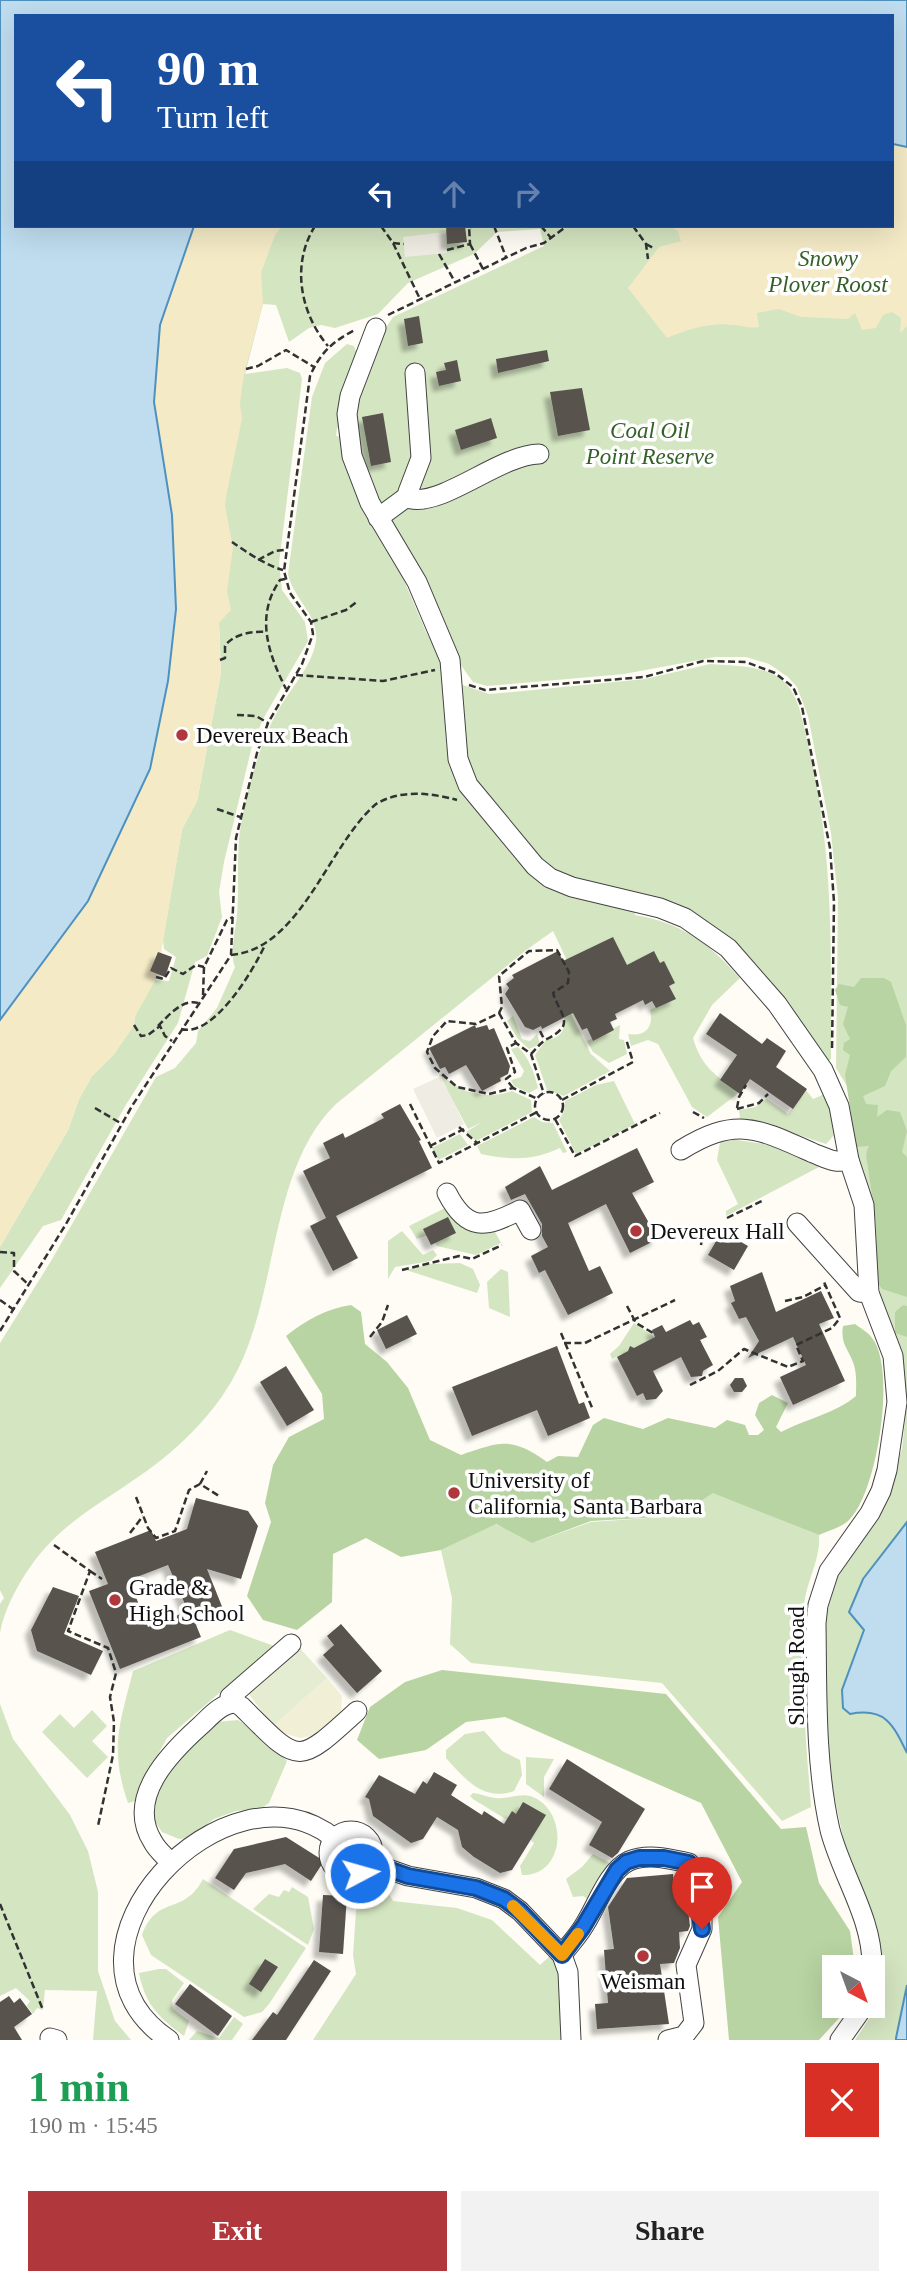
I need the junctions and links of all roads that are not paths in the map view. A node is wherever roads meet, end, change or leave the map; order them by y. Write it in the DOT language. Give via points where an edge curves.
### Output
graph roads {
  1 [pos="376,328"];
  2 [pos="415,373"];
  3 [pos="539,454"];
  4 [pos="408,496"];
  5 [pos="378,518"];
  6 [pos="681,1150"];
  7 [pos="849,1160"];
  8 [pos="447,1193"];
  9 [pos="797,1223"];
  10 [pos="531,1230"];
  11 [pos="869,1293"];
  12 [pos="291,1644"];
  13 [pos="230,1703"];
  14 [pos="357,1711"];
  15 [pos="335,1839"];
  16 [pos="171,1863"];
  17 [pos="371,1863"];
  18 [pos="562,1955"];
  19 [pos="870,1955"];
  20 [pos="856,2018"];
  21 [pos="169,2040"];
  22 [pos="571,2040"];
  23 [pos="668,2040"];
  24 [pos="841,2040"];
  1 -- 5 [label="street" via="347,414 352,456"];
  2 -- 4 [label="street" via="421,458"];
  3 -- 4 [label="street" via="520,456 429,497 417,500"];
  4 -- 5 [label="street"];
  5 -- 7 [label="street, Slough Road" via="416,582 453,675 455,739 462,773 476,798 550,878 673,913 727,948 777,1004 823,1070 836,1098"];
  6 -- 7 [label="street" via="714,1131 737,1128 774,1136 834,1161"];
  7 -- 11 [label="street, Slough Road" via="864,1205"];
  8 -- 10 [label="street" via="472,1222 498,1221 520,1210"];
  9 -- 11 [label="street" via="859,1292"];
  11 -- 19 [label="street, Slough Road" via="893,1356 897,1402 893,1434 881,1491 829,1572 816,1623 825,1806 842,1867 865,1922"];
  12 -- 13 [label="street" via="230,1697"];
  13 -- 14 [label="street" via="242,1707 284,1749 296,1752 320,1745"];
  13 -- 16 [label="street" via="175,1749 150,1786 144,1807 146,1823 152,1842"];
  15 -- 16 [label="street" via="289,1819 261,1818 218,1831"];
  15 -- 17 [label="street" via="346,1832 360,1833 371,1842"];
  15 -- 17 [label="street" via="329,1853 339,1872 360,1873"];
  16 -- 21 [label="street" via="140,1900 124,1943 133,2005 152,2029"];
  17 -- 18 [label="street" via="504,1899"];
  18 -- 22 [label="street" via="572,1992"];
  18 -- 23 [label="street" via="626,1862 664,1858 689,1863 702,1919 686,1965 694,2023 684,2036"];
  20 -- 24 [label="street"];
}
